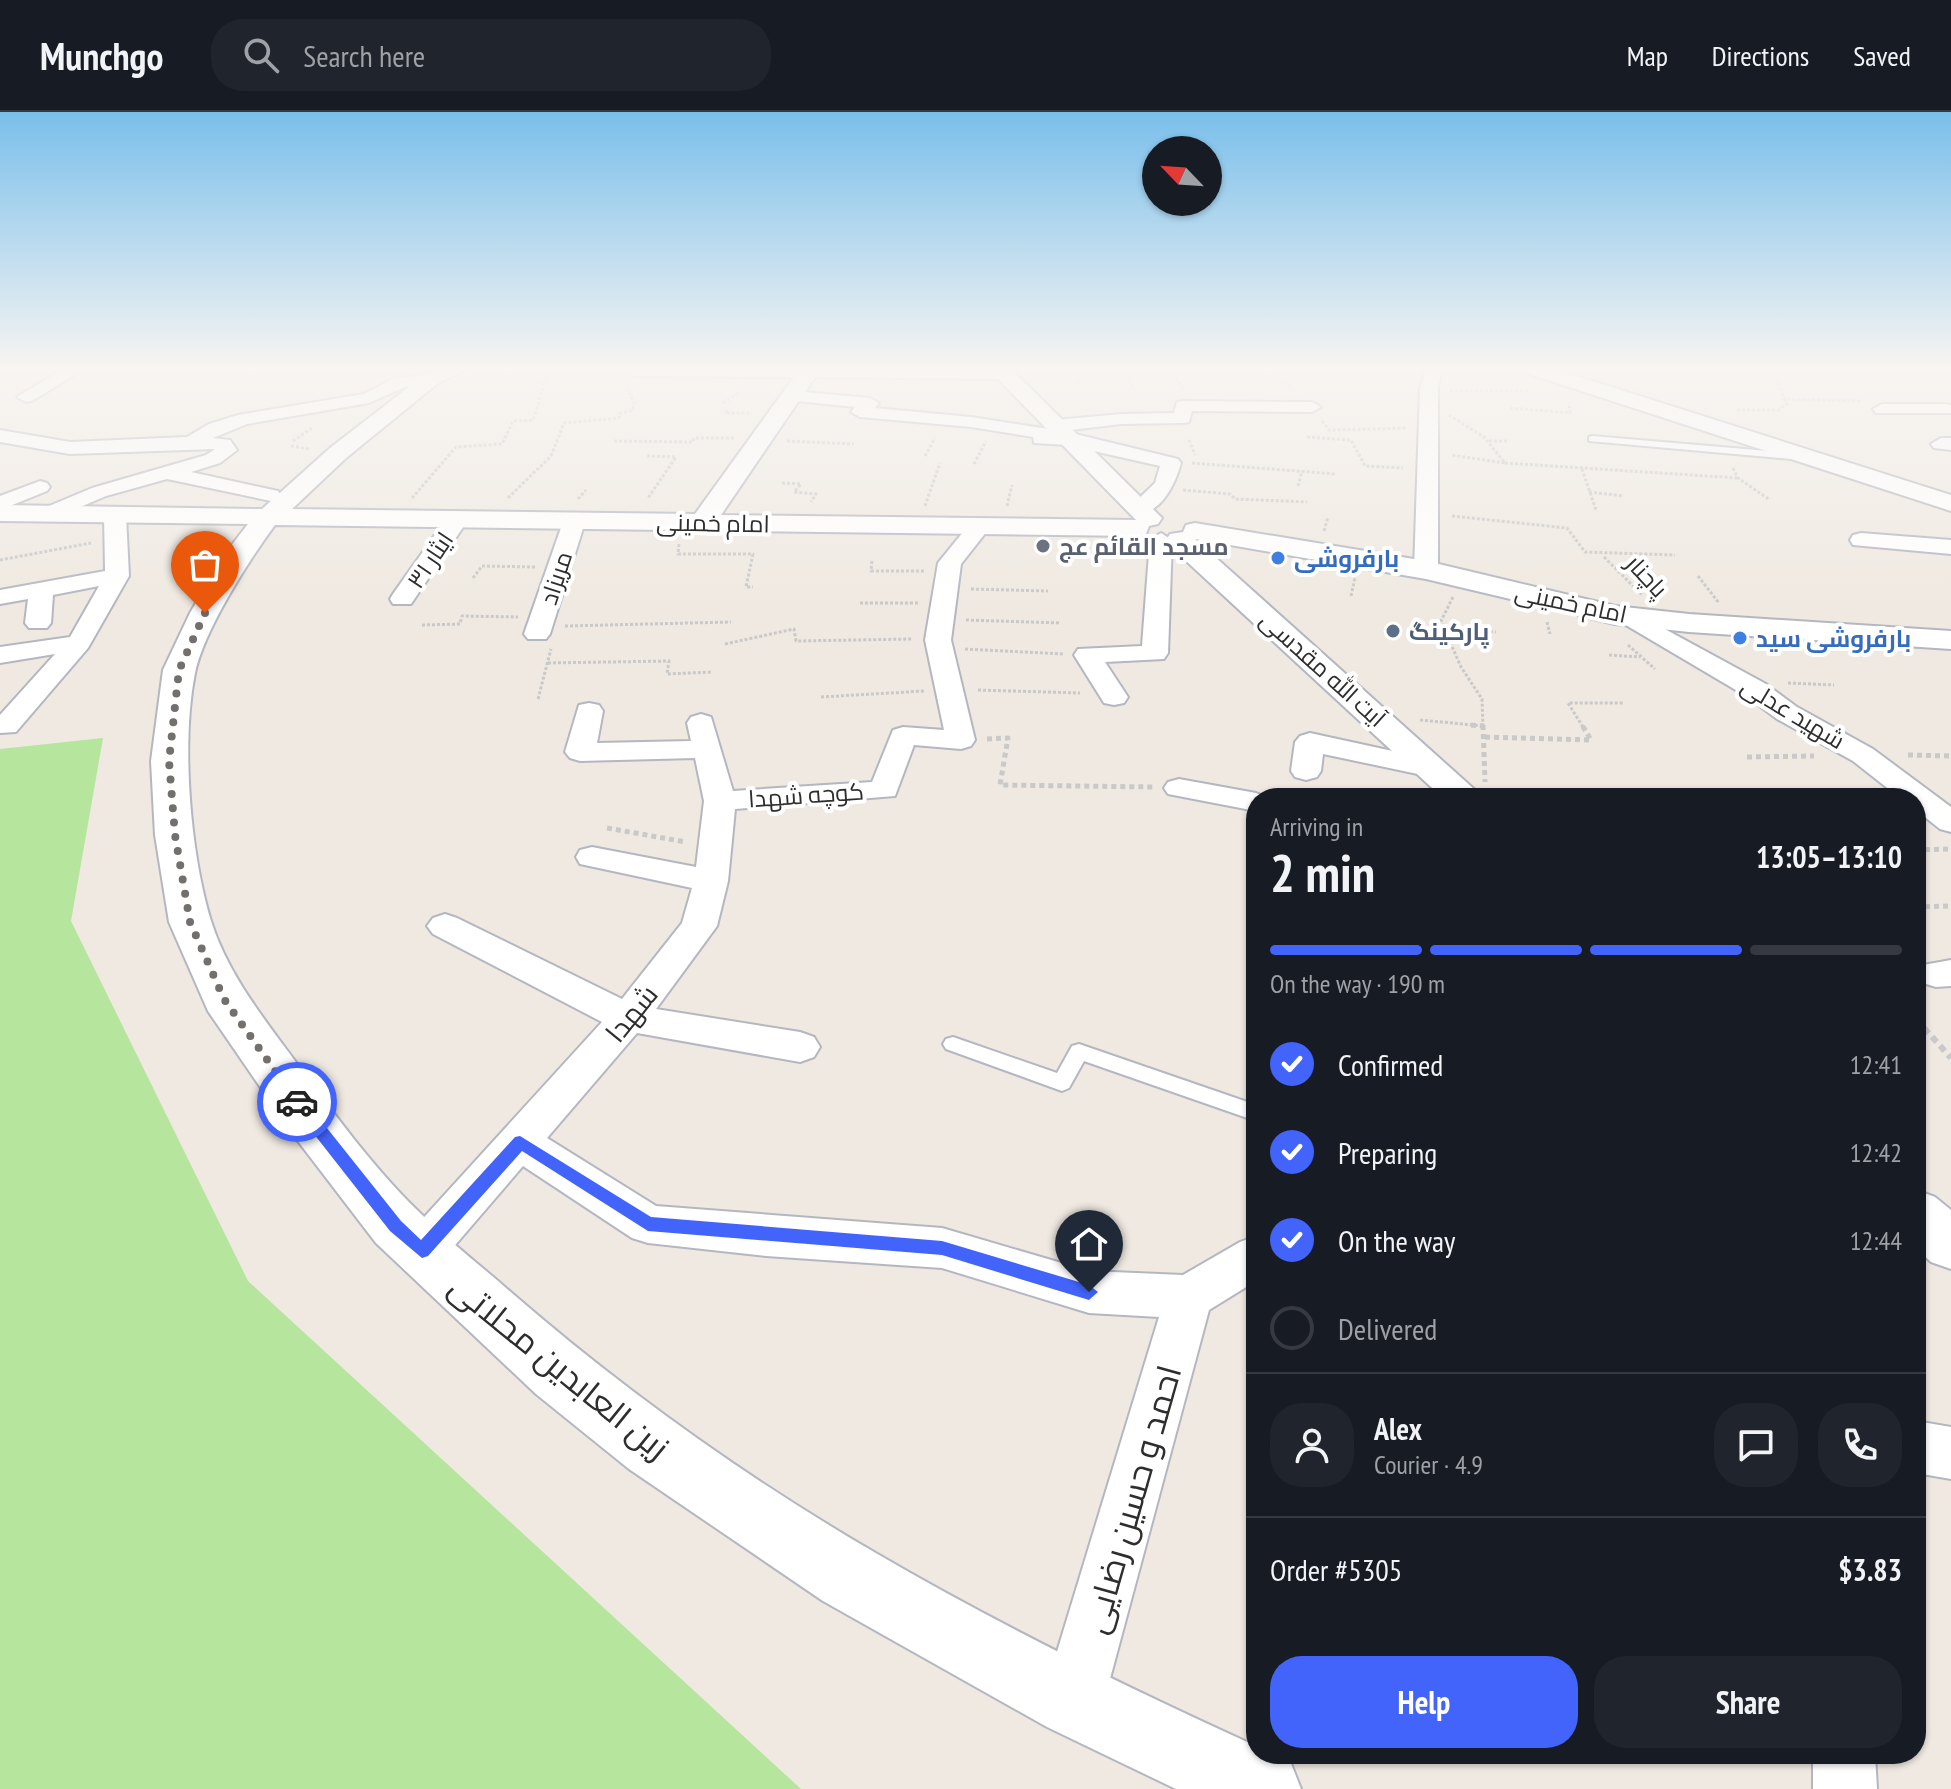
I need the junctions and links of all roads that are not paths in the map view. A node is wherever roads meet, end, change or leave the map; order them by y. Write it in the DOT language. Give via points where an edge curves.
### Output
graph roads {
  1 [pos="226,448"];
  2 [pos="344,448"];
  3 [pos="755,448"];
  4 [pos="1078,448"];
  5 [pos="1116,448"];
  6 [pos="1428,448"];
  7 [pos="1701,448"];
  8 [pos="1772,448"];
  9 [pos="1803,457"];
  10 [pos="168,473"];
  11 [pos="40,487"];
  12 [pos="1951,503"];
  13 [pos="0,504"];
  14 [pos="275,511"];
  15 [pos="0,513"];
  16 [pos="50,514"];
  17 [pos="468,520"];
  18 [pos="574,522"];
  19 [pos="691,523"];
  20 [pos="980,526"];
  21 [pos="116,527"];
  22 [pos="1160,528"];
  23 [pos="1861,540"];
  24 [pos="1951,547"];
  25 [pos="1426,570"];
  26 [pos="117,576"];
  27 [pos="41,590"];
  28 [pos="0,597"];
  29 [pos="402,599"];
  30 [pos="1628,616"];
  31 [pos="38,623"];
  32 [pos="540,626"];
  33 [pos="1951,640"];
  34 [pos="79,643"];
  35 [pos="0,655"];
  36 [pos="1113,695"];
  37 [pos="589,711"];
  38 [pos="6,726"];
  39 [pos="1432,768"];
  40 [pos="1306,771"];
  41 [pos="1179,788"];
  42 [pos="1469,788"];
  43 [pos="1906,788"];
  44 [pos="1246,800"];
  45 [pos="720,801"];
  46 [pos="1926,803"];
  47 [pos="1951,822"];
  48 [pos="592,857"];
  49 [pos="713,864"];
  50 [pos="445,926"];
  51 [pos="628,1018"];
  52 [pos="953,1044"];
  53 [pos="800,1047"];
  54 [pos="1246,1110"];
  55 [pos="520,1142"];
  56 [pos="1926,1222"];
  57 [pos="1951,1245"];
  58 [pos="422,1251"];
  59 [pos="1246,1262"];
  60 [pos="1189,1297"];
  61 [pos="1926,1449"];
  62 [pos="1951,1453"];
  63 [pos="1073,1701"];
  64 [pos="1844,1764"];
  65 [pos="1262,1789"];
  66 [pos="1845,1789"];
  1 -- 10 [label="street" via="213,459"];
  2 -- 14 [label="main road, زین العابدین محلاتی"];
  3 -- 19 [label="main road"];
  4 -- 22 [label="main road, آیت الله مقدسی"];
  5 -- 22 [label="street" via="1171,463 1162,487"];
  6 -- 25 [label="street"];
  7 -- 9 [label="lane"];
  8 -- 9 [label="main road"];
  9 -- 12 [label="main road"];
  10 -- 14 [label="street"];
  10 -- 16 [label="street" via="87,496"];
  11 -- 13 [label="street"];
  14 -- 17 [label="main road, امام خمینی"];
  14 -- 21 [label="main road, امام خمینی"];
  14 -- 58 [label="main road, زین العابدین محلاتی" via="225,578 179,670 169,761 190,922 224,999 263,1055 396,1226"];
  15 -- 16 [label="main road, امام خمینی"];
  16 -- 21 [label="main road, امام خمینی"];
  17 -- 18 [label="main road, امام خمینی"];
  17 -- 29 [label="street, ایثار ۳۱"];
  18 -- 19 [label="main road, امام خمینی"];
  18 -- 32 [label="street, مریزاد"];
  19 -- 20 [label="main road, امام خمینی"];
  20 -- 22 [label="main road, امام خمینی"];
  20 -- 45 [label="street, کوچه شهدا" via="950,563 943,611 961,740 903,736 884,790"];
  21 -- 26 [label="street"];
  22 -- 25 [label="main road, امام خمینی"];
  22 -- 36 [label="street" via="1155,653 1087,655"];
  22 -- 39 [label="main road, آیت الله مقدسی"];
  23 -- 24 [label="street"];
  25 -- 30 [label="main road, امام خمینی"];
  26 -- 27 [label="street"];
  26 -- 34 [label="street"];
  27 -- 28 [label="street"];
  27 -- 31 [label="street"];
  30 -- 33 [label="main road, امام خمینی"];
  30 -- 43 [label="street, شهید عدلی" via="1863,755"];
  34 -- 35 [label="street"];
  34 -- 38 [label="street"];
  37 -- 45 [label="street, شهدا" via="580,752 704,736"];
  39 -- 40 [label="street" via="1310,742"];
  39 -- 42 [label="main road, آیت الله مقدسی"];
  41 -- 44 [label="street"];
  45 -- 49 [label="street, شهدا"];
  46 -- 47 [label="street, شهید عدلی"];
  48 -- 49 [label="street"];
  49 -- 51 [label="street, شهدا" via="699,926"];
  50 -- 51 [label="street"];
  51 -- 53 [label="street"];
  51 -- 55 [label="street, شهدا"];
  52 -- 54 [label="lane" via="1062,1083 1079,1051"];
  55 -- 58 [label="street, شهدا"];
  55 -- 60 [label="street" via="648,1224 942,1248 1089,1292"];
  56 -- 57 [label="main road"];
  58 -- 63 [label="main road, زین العابدین محلاتی" via="558,1373 652,1446 848,1576"];
  59 -- 60 [label="street"];
  60 -- 63 [label="street, احمد و حسین رضایی"];
  61 -- 62 [label="street"];
  63 -- 65 [label="main road, زین العابدین محلاتی"];
  64 -- 66 [label="street"];
}
